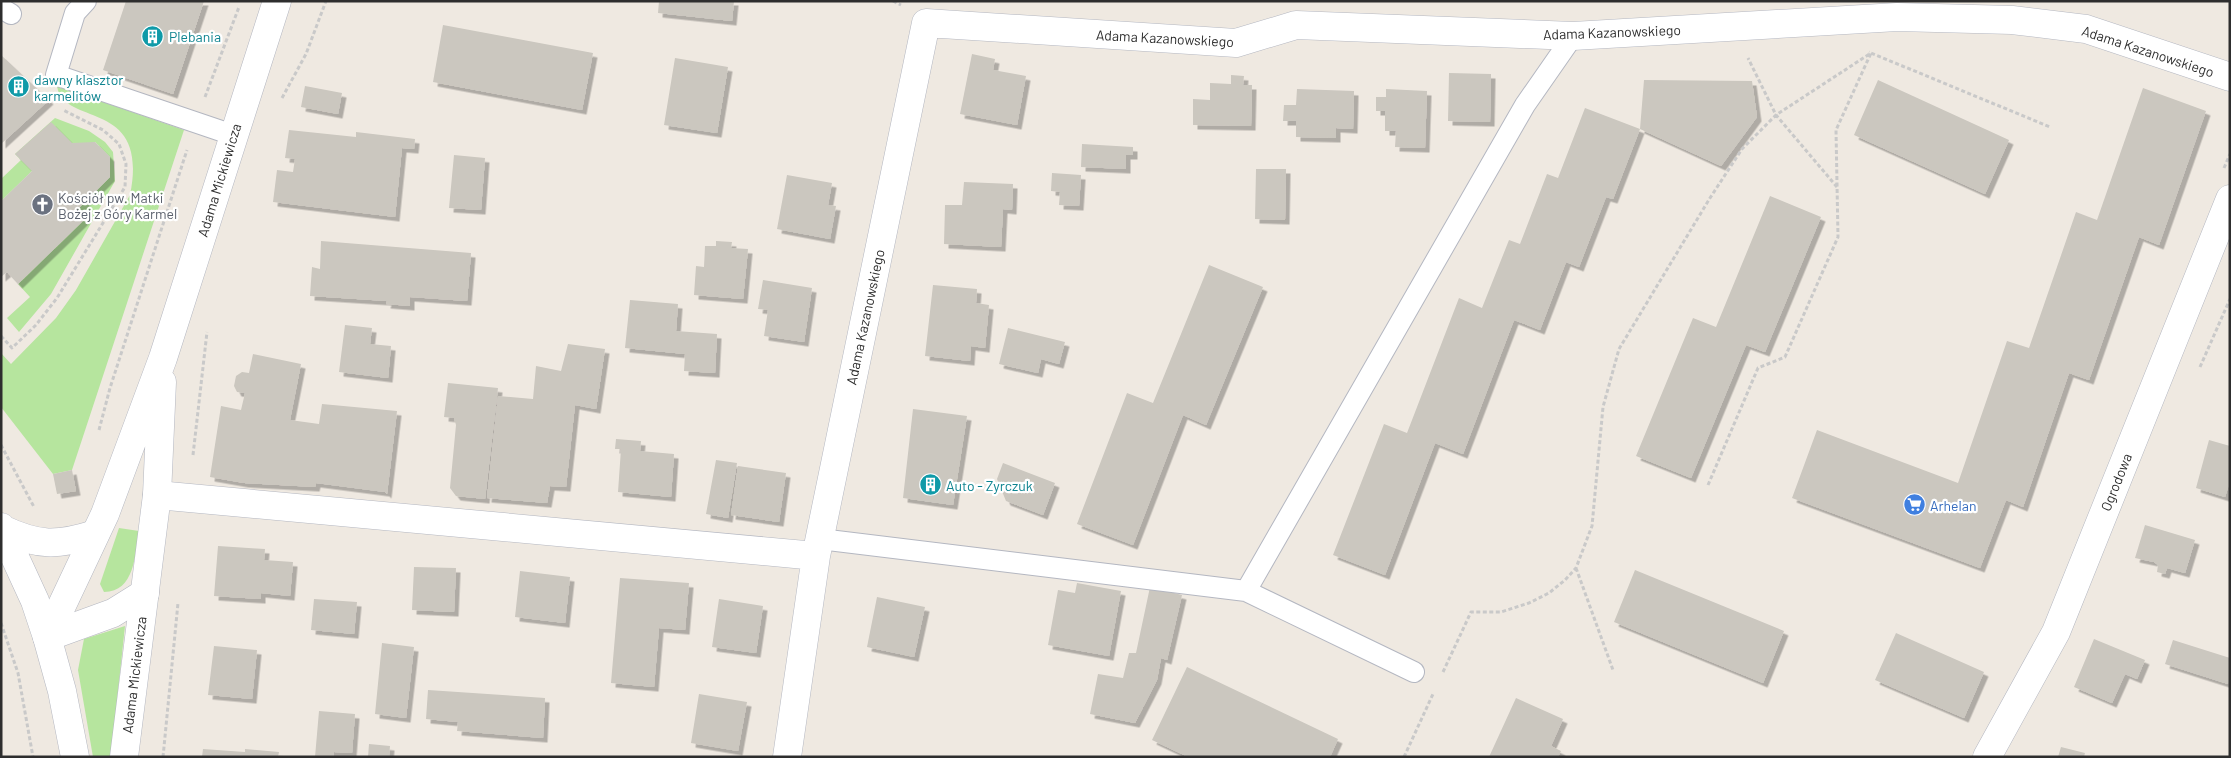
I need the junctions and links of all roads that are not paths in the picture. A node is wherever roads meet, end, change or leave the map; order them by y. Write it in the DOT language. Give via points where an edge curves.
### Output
graph roads {
  1 [pos="86,1"];
  2 [pos="271,3"];
  3 [pos="1573,36"];
  4 [pos="2230,77"];
  5 [pos="234,135"];
  6 [pos="2230,199"];
  7 [pos="163,358"];
  8 [pos="157,495"];
  9 [pos="2,528"];
  10 [pos="95,534"];
  11 [pos="818,548"];
  12 [pos="1246,591"];
  13 [pos="145,593"];
  14 [pos="47,637"];
  15 [pos="1414,672"];
  16 [pos="75,757"];
  17 [pos="124,757"];
  18 [pos="787,757"];
  19 [pos="1987,757"];
  1 -- 5 [label="lane" via="75,14 56,75"];
  2 -- 5 [label="street, Adama Mickiewicza"];
  3 -- 4 [label="street, Adama Kazanowskiego" via="1897,17 2012,20 2086,29"];
  3 -- 11 [label="street, Adama Kazanowskiego" via="1296,25 1236,43 926,23"];
  3 -- 12 [label="lane" via="1525,105"];
  5 -- 7 [label="street, Adama Mickiewicza"];
  6 -- 19 [label="street, Ogrodowa" via="2056,632"];
  7 -- 8 [label="street, Adama Mickiewicza"];
  7 -- 10 [label="street, Adama Mickiewicza"];
  8 -- 11 [label="street"];
  8 -- 13 [label="street, Adama Mickiewicza"];
  9 -- 10 [label="street" via="20,538 43,544 66,543"];
  9 -- 14 [label="street" via="35,601"];
  10 -- 14 [label="street, Adama Mickiewicza"];
  11 -- 12 [label="lane"];
  11 -- 18 [label="street, Adama Kazanowskiego"];
  12 -- 15 [label="lane"];
  13 -- 14 [label="street, Adama Mickiewicza" via="113,613"];
  13 -- 17 [label="street, Adama Mickiewicza"];
  14 -- 16 [label="street"];
}
